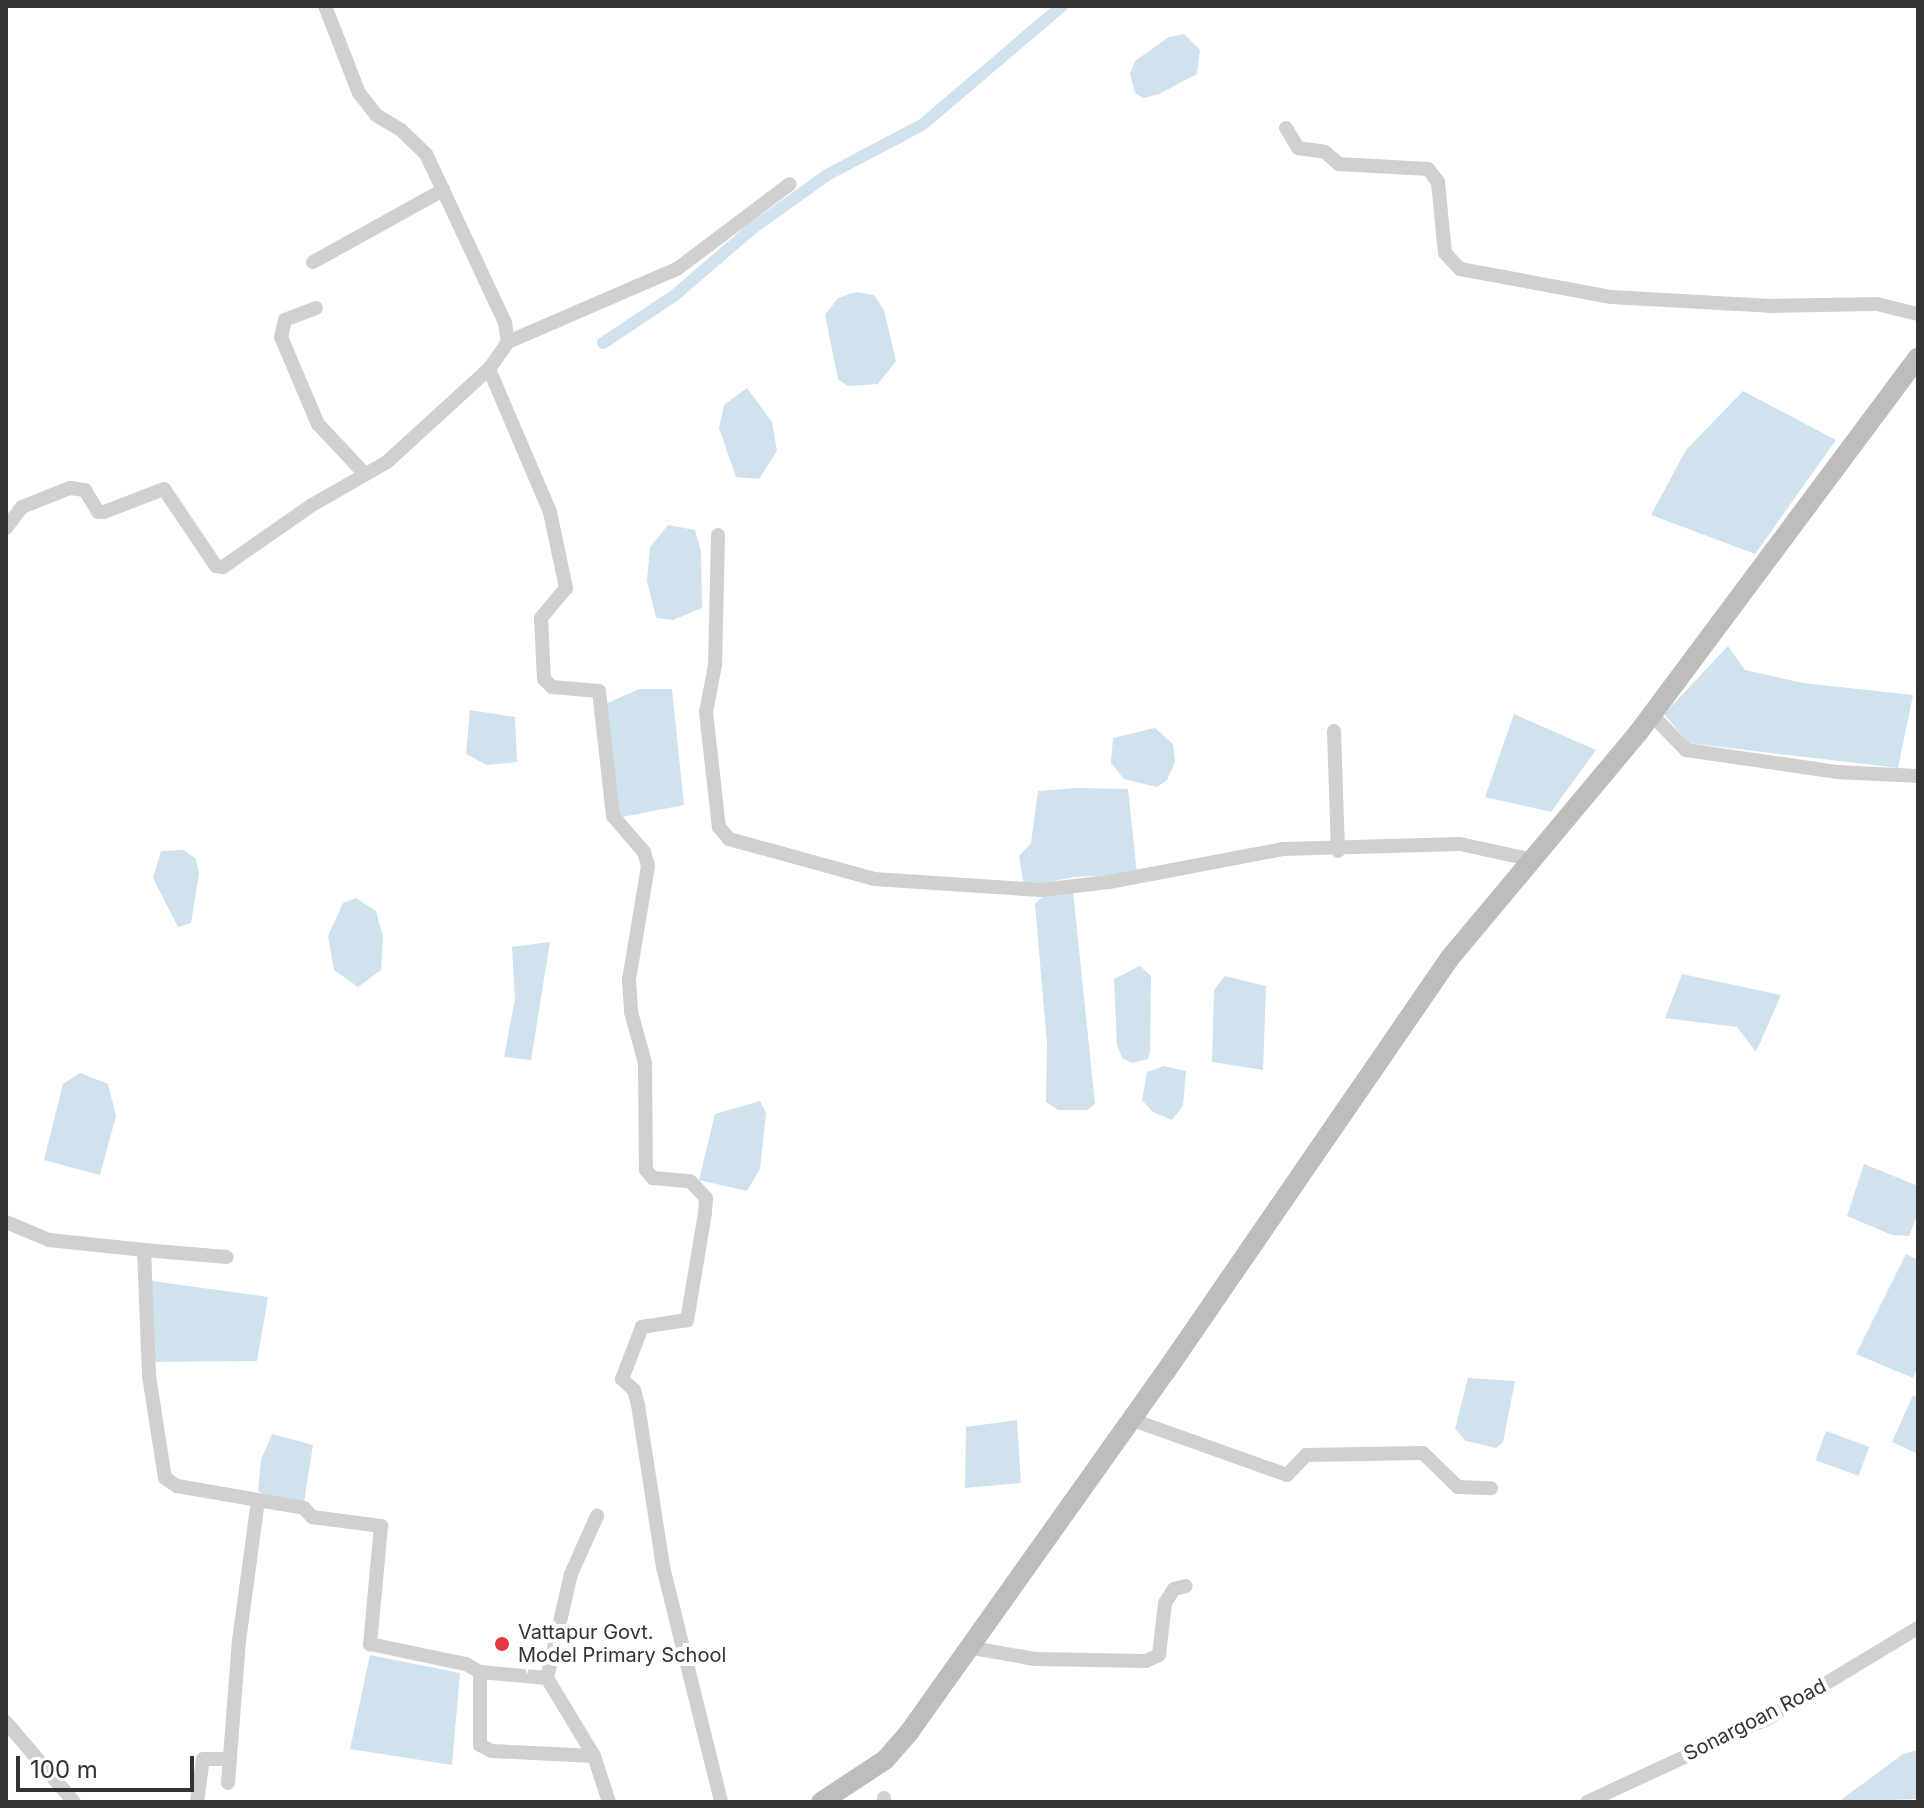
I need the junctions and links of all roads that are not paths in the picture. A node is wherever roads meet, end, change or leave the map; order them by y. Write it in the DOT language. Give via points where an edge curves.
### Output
graph roads {
  1 [pos="325,6"];
  2 [pos="1286,128"];
  3 [pos="790,184"];
  4 [pos="443,190"];
  5 [pos="313,262"];
  6 [pos="316,308"];
  7 [pos="1918,314"];
  8 [pos="508,342"];
  9 [pos="1918,358"];
  10 [pos="489,369"];
  11 [pos="364,473"];
  12 [pos="6,528"];
  13 [pos="718,535"];
  14 [pos="1652,715"];
  15 [pos="1334,731"];
  16 [pos="1918,776"];
  17 [pos="1338,851"];
  18 [pos="1529,859"];
  19 [pos="6,1222"];
  20 [pos="144,1250"];
  21 [pos="227,1257"];
  22 [pos="1130,1419"];
  23 [pos="1491,1488"];
  24 [pos="258,1501"];
  25 [pos="597,1516"];
  26 [pos="1186,1586"];
  27 [pos="1918,1628"];
  28 [pos="967,1647"];
  29 [pos="480,1672"];
  30 [pos="547,1678"];
  31 [pos="6,1722"];
  32 [pos="594,1756"];
  33 [pos="229,1759"];
  34 [pos="228,1783"];
  35 [pos="74,1802"];
  36 [pos="197,1802"];
  37 [pos="609,1802"];
  38 [pos="721,1802"];
  39 [pos="821,1802"];
  40 [pos="1587,1802"];
  1 -- 4 [label="street" via="359,93 376,115 426,154"];
  2 -- 7 [label="street" via="1298,148 1325,152 1339,164 1428,169 1438,182 1445,253 1460,269 1611,297 1770,306 1877,304"];
  3 -- 8 [label="street" via="677,269"];
  4 -- 5 [label="street"];
  4 -- 8 [label="street" via="488,282"];
  6 -- 11 [label="street" via="285,320 281,337 318,424"];
  8 -- 10 [label="street"];
  9 -- 14 [label="main road"];
  10 -- 11 [label="street" via="419,438"];
  10 -- 38 [label="street" via="550,512 566,588 541,618 544,679 552,687 599,691 613,816 644,852 648,866 629,980 631,1012 645,1063 646,1170 653,1178 690,1181 706,1198 687,1320 642,1327 622,1372 638,1405 663,1567"];
  11 -- 12 [label="street" via="223,567 216,566 164,489 98,512 85,490 70,488 22,507"];
  13 -- 17 [label="street" via="715,665 706,712 719,827 729,839 874,879 1041,890 1284,849"];
  14 -- 16 [label="street" via="1686,750 1836,772"];
  14 -- 18 [label="main road"];
  15 -- 17 [label="street"];
  17 -- 18 [label="street" via="1460,844"];
  18 -- 22 [label="main road" via="1449,959"];
  19 -- 20 [label="street" via="49,1240"];
  20 -- 21 [label="street"];
  20 -- 24 [label="street" via="149,1376 165,1478 177,1486"];
  22 -- 23 [label="street" via="1287,1475 1306,1455 1423,1453 1458,1487"];
  22 -- 28 [label="main road"];
  24 -- 29 [label="street" via="304,1508 312,1517 381,1526 370,1644 375,1650 466,1664"];
  24 -- 33 [label="street"];
  25 -- 30 [label="street" via="571,1574"];
  26 -- 28 [label="street" via="1174,1589 1165,1603 1159,1655 1146,1661 1035,1659"];
  27 -- 40 [label="street, Sonargoan Road" via="1767,1719"];
  28 -- 39 [label="main road" via="885,1760"];
  29 -- 30 [label="street"];
  29 -- 32 [label="street" via="480,1745 492,1751"];
  30 -- 32 [label="street"];
  31 -- 35 [label="street"];
  32 -- 37 [label="street"];
  33 -- 34 [label="street"];
  33 -- 36 [label="street" via="203,1759"];
}
